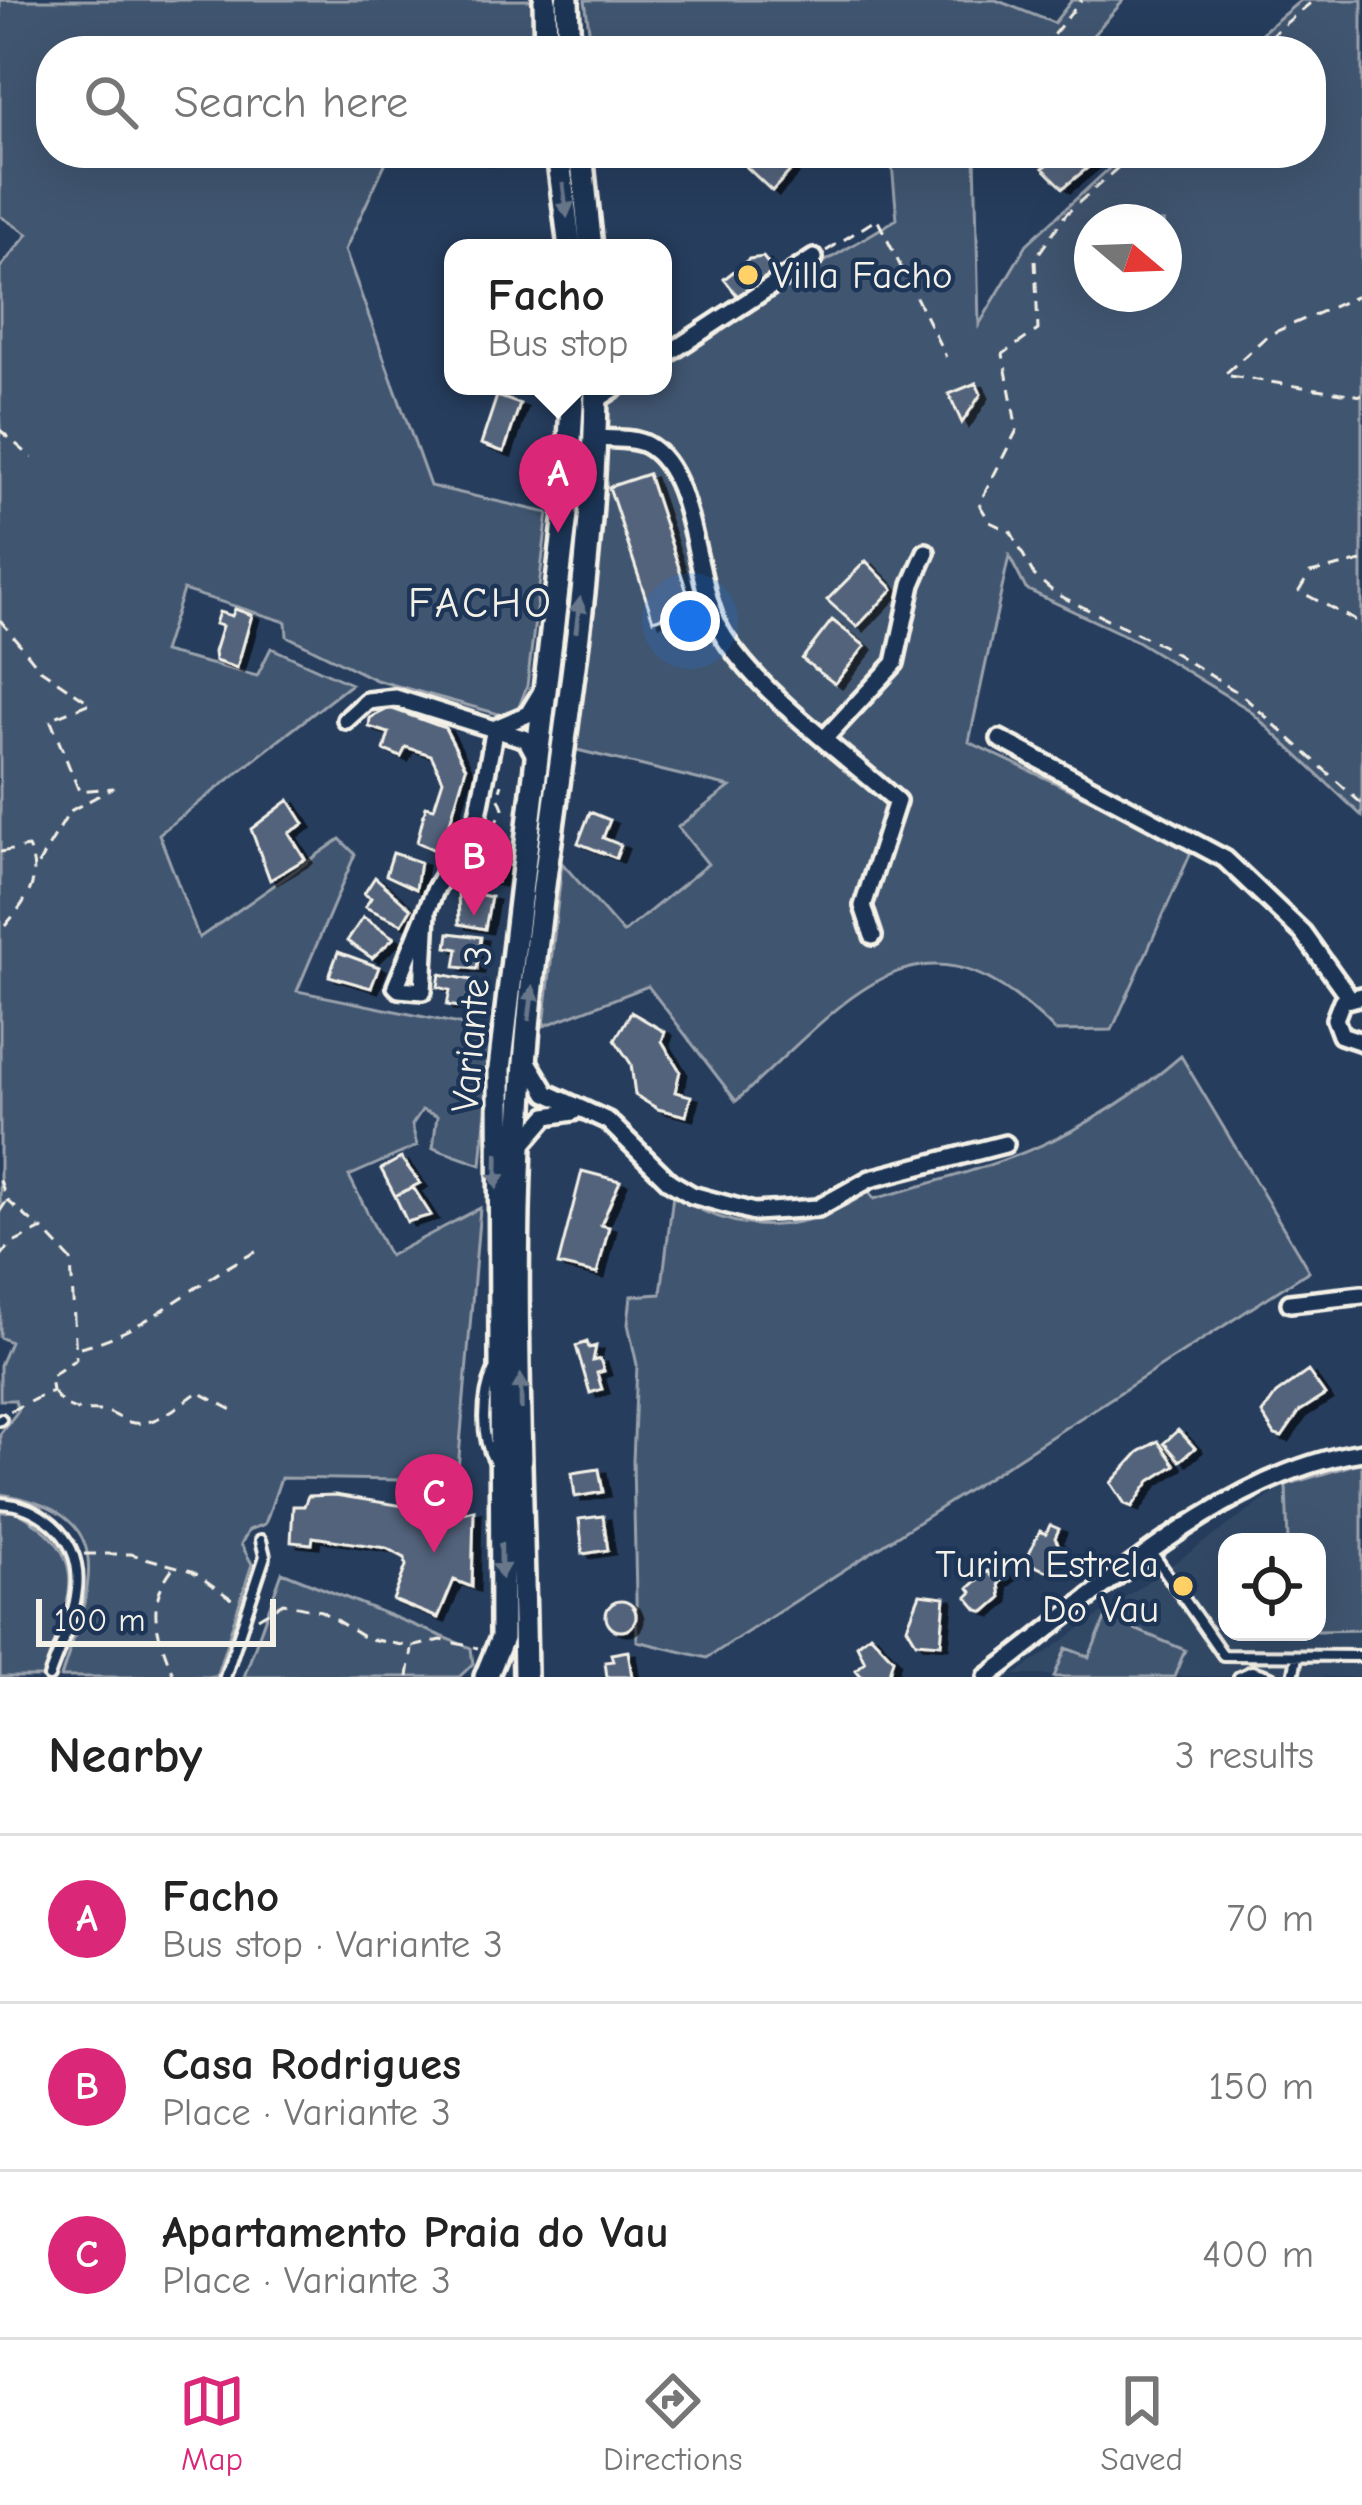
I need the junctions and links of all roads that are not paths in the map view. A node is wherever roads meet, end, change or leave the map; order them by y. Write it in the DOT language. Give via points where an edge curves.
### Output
graph roads {
  1 [pos="545,0"];
  2 [pos="567,0"];
  3 [pos="546,36"];
  4 [pos="568,36"];
  5 [pos="560,168"];
  6 [pos="582,168"];
  7 [pos="569,239"];
  8 [pos="589,239"];
  9 [pos="814,258"];
  10 [pos="672,351"];
  11 [pos="573,395"];
  12 [pos="596,395"];
  13 [pos="593,438"];
  14 [pos="926,552"];
  15 [pos="546,680"];
  16 [pos="346,720"];
  17 [pos="495,728"];
  18 [pos="825,738"];
  19 [pos="1000,739"];
  20 [pos="537,759"];
  21 [pos="427,912"];
  22 [pos="873,936"];
  23 [pos="1355,996"];
  24 [pos="1362,1042"];
  25 [pos="526,1057"];
  26 [pos="595,1115"];
  27 [pos="1005,1144"];
  28 [pos="521,1147"];
  29 [pos="1362,1295"];
  30 [pos="1290,1303"];
  31 [pos="1362,1452"];
  32 [pos="0,1503"];
  33 [pos="261,1540"];
  34 [pos="1153,1553"];
  35 [pos="1223,1655"];
  36 [pos="1260,1656"];
  37 [pos="1362,1656"];
  38 [pos="1297,1657"];
  39 [pos="1260,1672"];
  40 [pos="49,1677"];
  41 [pos="225,1677"];
  42 [pos="486,1677"];
  43 [pos="525,1677"];
  44 [pos="987,1677"];
  45 [pos="1238,1677"];
  46 [pos="1271,1677"];
  47 [pos="1293,1677"];
  1 -- 3 [label="main road"];
  2 -- 4 [label="main road"];
  5 -- 7 [label="main road, one-way"];
  6 -- 8 [label="main road"];
  9 -- 10 [label="street"];
  11 -- 15 [label="main road, Variante 3"];
  12 -- 13 [label="main road, Variante 3"];
  13 -- 18 [label="street" via="644,442 675,473 725,637"];
  25 -- 13 [label="main road, Variante 3, one-way"];
  14 -- 18 [label="street" via="895,663"];
  15 -- 17 [label="street" via="528,713"];
  15 -- 20 [label="main road, Variante 3"];
  16 -- 17 [label="street" via="380,697"];
  17 -- 20 [label="street" via="526,740"];
  17 -- 21 [label="street" via="477,820"];
  18 -- 22 [label="street" via="897,801 863,906"];
  19 -- 23 [label="street" via="1225,859"];
  20 -- 42 [label="main road, Variante 3, one-way" via="500,1069 502,1638"];
  21 -- 21 [label="street" via="397,986 399,989 423,992"];
  23 -- 24 [label="street" via="1336,1010 1336,1028"];
  25 -- 26 [label="street" via="547,1094"];
  25 -- 28 [label="main road, Variante 3"];
  26 -- 27 [label="street" via="670,1183 754,1212 818,1208 870,1179"];
  26 -- 28 [label="street" via="547,1116"];
  43 -- 28 [label="main road, Variante 3, one-way"];
  29 -- 30 [label="street"];
  31 -- 34 [label="street" via="1255,1484"];
  32 -- 40 [label="lane" via="36,1512 76,1554 80,1591"];
  33 -- 41 [label="lane" via="265,1556"];
  34 -- 35 [label="lane"];
  34 -- 44 [label="street"];
  35 -- 36 [label="lane"];
  35 -- 45 [label="lane"];
  36 -- 38 [label="lane"];
  36 -- 39 [label="lane"];
  37 -- 38 [label="lane"];
  38 -- 47 [label="lane"];
  39 -- 45 [label="lane"];
  39 -- 46 [label="lane"];
}
